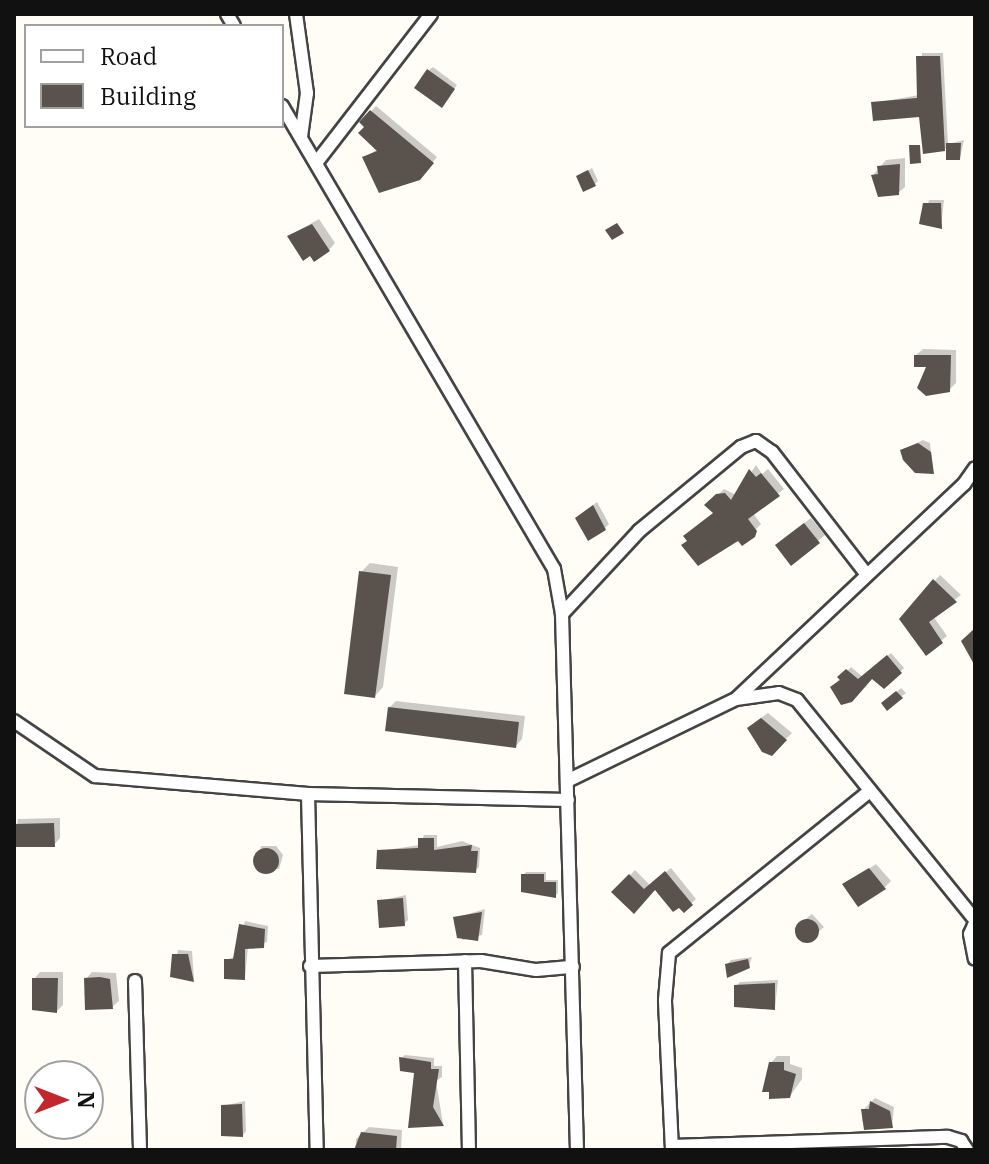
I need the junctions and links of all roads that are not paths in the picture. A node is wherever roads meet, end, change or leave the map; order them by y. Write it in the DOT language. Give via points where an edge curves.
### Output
graph roads {
  1 [pos="296,14"];
  2 [pos="431,14"];
  3 [pos="284,109"];
  4 [pos="301,137"];
  5 [pos="316,163"];
  6 [pos="975,468"];
  7 [pos="867,575"];
  8 [pos="562,614"];
  9 [pos="736,699"];
  10 [pos="14,721"];
  11 [pos="567,781"];
  12 [pos="870,791"];
  13 [pos="308,794"];
  14 [pos="568,800"];
  15 [pos="975,922"];
  16 [pos="975,959"];
  17 [pos="465,961"];
  18 [pos="310,966"];
  19 [pos="573,967"];
  20 [pos="135,981"];
  21 [pos="975,1143"];
  22 [pos="672,1148"];
  23 [pos="140,1150"];
  24 [pos="317,1150"];
  25 [pos="469,1150"];
  26 [pos="577,1150"];
  27 [pos="968,1150"];
  1 -- 4 [label="street" via="307,93"];
  2 -- 5 [label="street"];
  3 -- 4 [label="street"];
  4 -- 5 [label="street"];
  5 -- 8 [label="street" via="531,525 554,569"];
  6 -- 7 [label="street"];
  7 -- 8 [label="street" via="772,452 756,441 741,447 639,531"];
  7 -- 9 [label="street"];
  8 -- 11 [label="street"];
  9 -- 11 [label="street"];
  9 -- 12 [label="street" via="779,693 797,700"];
  10 -- 13 [label="street" via="95,776"];
  11 -- 14 [label="street"];
  12 -- 15 [label="street"];
  12 -- 22 [label="street" via="669,953 665,1000"];
  13 -- 14 [label="street"];
  13 -- 18 [label="street"];
  14 -- 19 [label="street"];
  15 -- 16 [label="street" via="970,934"];
  17 -- 18 [label="street"];
  17 -- 19 [label="street" via="536,970"];
  17 -- 25 [label="street"];
  18 -- 24 [label="street"];
  19 -- 26 [label="street"];
  20 -- 23 [label="street"];
  21 -- 27 [label="street"];
  22 -- 27 [label="street" via="948,1137"];
}
